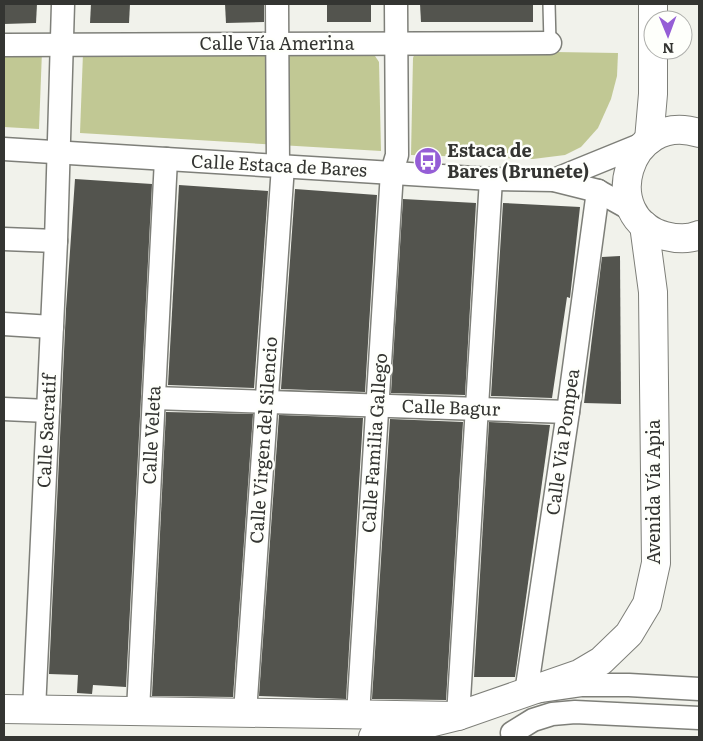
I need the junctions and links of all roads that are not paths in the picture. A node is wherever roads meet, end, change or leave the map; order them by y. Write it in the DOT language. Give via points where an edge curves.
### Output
graph roads {
  1 [pos="63,4"];
  2 [pos="276,4"];
  3 [pos="396,4"];
  4 [pos="549,4"];
  5 [pos="653,4"];
  6 [pos="396,43"];
  7 [pos="550,43"];
  8 [pos="277,44"];
  9 [pos="4,45"];
  10 [pos="62,45"];
  11 [pos="699,133"];
  12 [pos="647,141"];
  13 [pos="4,149"];
  14 [pos="59,153"];
  15 [pos="166,159"];
  16 [pos="280,166"];
  17 [pos="392,172"];
  18 [pos="491,179"];
  19 [pos="554,180"];
  20 [pos="598,191"];
  21 [pos="638,217"];
  22 [pos="699,236"];
  23 [pos="4,238"];
  24 [pos="56,241"];
  25 [pos="4,324"];
  26 [pos="52,327"];
  27 [pos="154,398"];
  28 [pos="267,402"];
  29 [pos="377,406"];
  30 [pos="4,409"];
  31 [pos="477,409"];
  32 [pos="48,411"];
  33 [pos="568,412"];
  34 [pos="699,690"];
  35 [pos="526,693"];
  36 [pos="4,709"];
  37 [pos="34,710"];
  38 [pos="138,711"];
  39 [pos="245,713"];
  40 [pos="358,714"];
  41 [pos="458,716"];
  42 [pos="699,718"];
  43 [pos="512,733"];
  44 [pos="373,737"];
  1 -- 10 [label="street, Calle Sacratif"];
  2 -- 8 [label="street, Calle Virgen del Silencio"];
  3 -- 6 [label="street, Calle Familia Gallego"];
  4 -- 7 [label="lane"];
  5 -- 12 [label="main road" via="653,94"];
  6 -- 7 [label="street, Calle Vía Amerina"];
  6 -- 8 [label="street, Calle Vía Amerina"];
  6 -- 17 [label="street, Calle Familia Gallego" via="396,155"];
  8 -- 10 [label="street, Calle Vía Amerina"];
  8 -- 16 [label="street, Calle Virgen del Silencio"];
  9 -- 10 [label="street, Calle Vía Amerina"];
  10 -- 14 [label="street, Calle Sacratif"];
  11 -- 12 [label="main road" via="674,130"];
  12 -- 19 [label="street, Calle Estaca de Bares"];
  12 -- 21 [label="main road, Avenida Vía Apia" via="633,157 627,174 627,192"];
  13 -- 14 [label="street, Calle Estaca de Bares"];
  14 -- 15 [label="street, Calle Estaca de Bares"];
  14 -- 24 [label="street, Calle Sacratif"];
  15 -- 16 [label="street, Calle Estaca de Bares"];
  15 -- 27 [label="street, Calle Veleta"];
  16 -- 17 [label="street, Calle Estaca de Bares"];
  16 -- 28 [label="street, Calle Virgen del Silencio"];
  17 -- 18 [label="street, Calle Estaca de Bares"];
  17 -- 29 [label="street, Calle Familia Gallego"];
  18 -- 19 [label="street, Calle Estaca de Bares"];
  18 -- 31 [label="street"];
  19 -- 20 [label="street, Calle Estaca de Bares"];
  20 -- 21 [label="street, Calle Estaca de Bares"];
  20 -- 33 [label="street, Calle Via Pompea"];
  21 -- 22 [label="main road" via="659,234 676,239"];
  21 -- 35 [label="main road, Avenida Vía Apia" via="653,292 656,563 647,604 629,634 601,660 579,674"];
  23 -- 24 [label="street"];
  24 -- 26 [label="street, Calle Sacratif"];
  25 -- 26 [label="street"];
  26 -- 32 [label="street, Calle Sacratif"];
  27 -- 28 [label="street, Calle Bagur"];
  27 -- 38 [label="street, Calle Veleta"];
  28 -- 29 [label="street, Calle Bagur"];
  28 -- 39 [label="street, Calle Virgen del Silencio"];
  29 -- 31 [label="street, Calle Bagur"];
  29 -- 40 [label="street, Calle Familia Gallego"];
  30 -- 32 [label="street"];
  31 -- 33 [label="street, Calle Bagur"];
  31 -- 41 [label="street"];
  32 -- 37 [label="street, Calle Sacratif"];
  33 -- 35 [label="street, Calle Via Pompea"];
  34 -- 35 [label="street" via="581,685"];
  35 -- 41 [label="main road, Avenida Vía Apia"];
  36 -- 37 [label="main road"];
  37 -- 38 [label="main road"];
  38 -- 39 [label="main road"];
  39 -- 40 [label="main road"];
  40 -- 41 [label="main road"];
  41 -- 44 [label="main road, Avenida Vía Apia"];
  42 -- 43 [label="street" via="575,712 533,720"];
}
